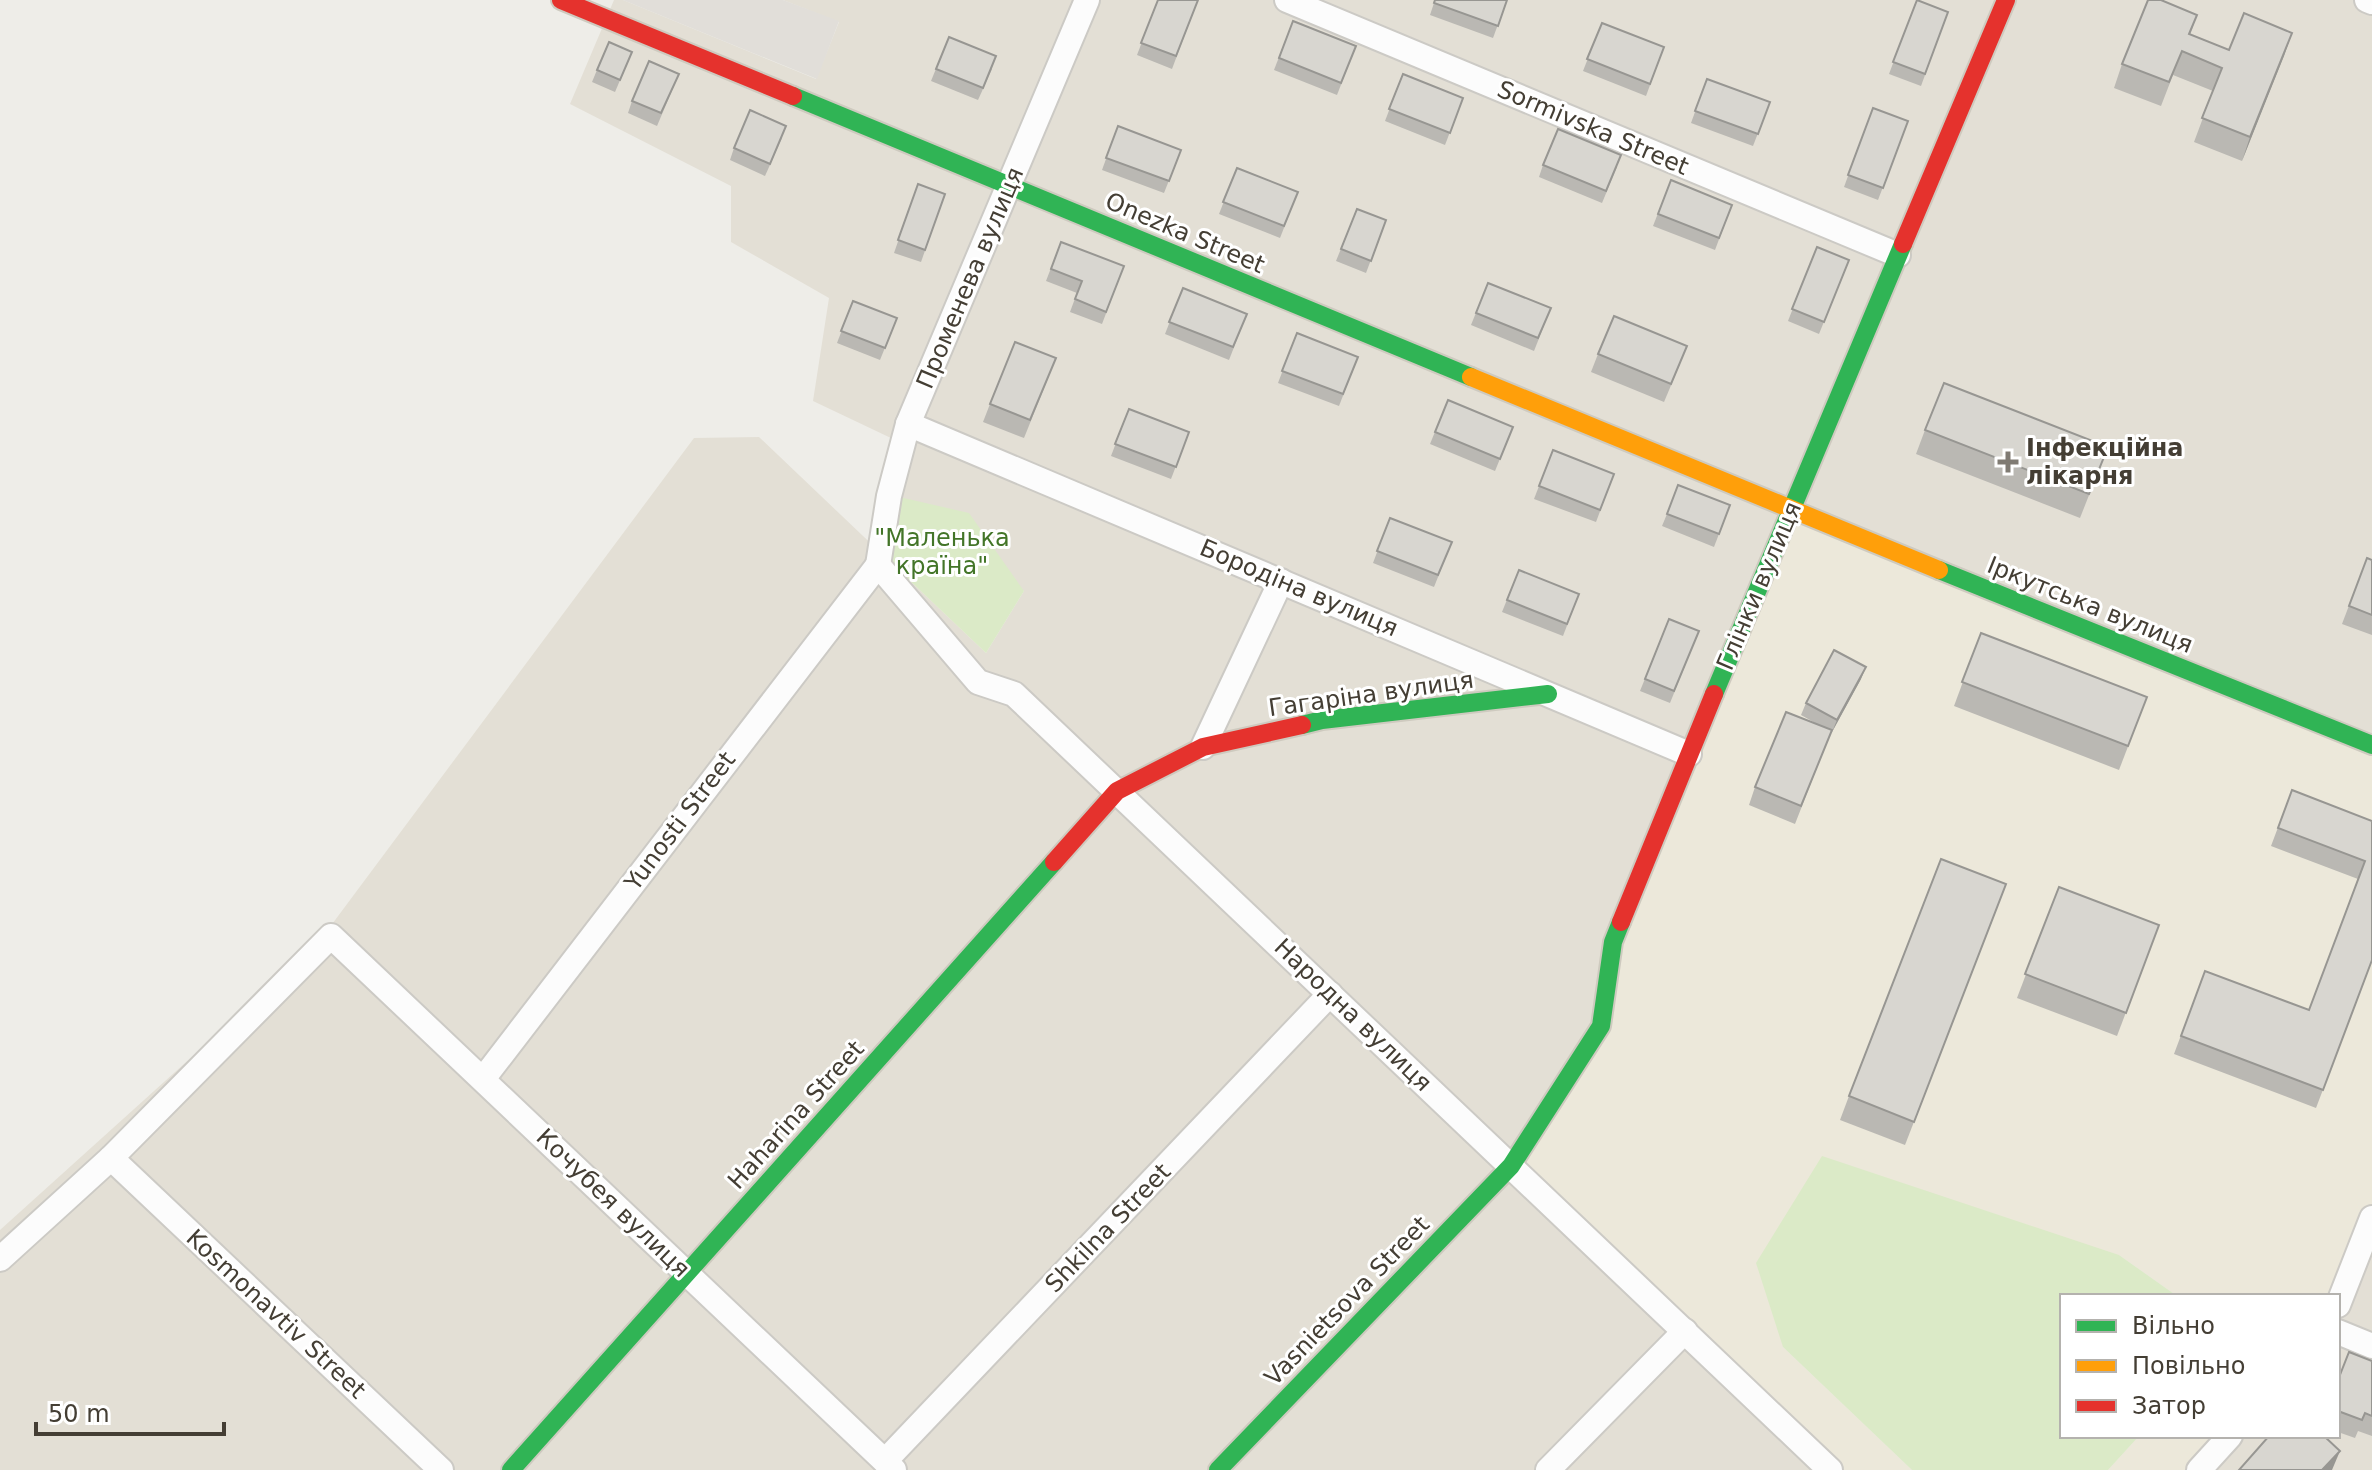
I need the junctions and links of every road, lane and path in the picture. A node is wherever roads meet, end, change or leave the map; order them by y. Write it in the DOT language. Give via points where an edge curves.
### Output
graph roads {
  1 [pos="561,0"];
  2 [pos="1087,0"];
  3 [pos="1287,0"];
  4 [pos="2005,0"];
  5 [pos="1009,186"];
  6 [pos="1898,255"];
  7 [pos="908,424"];
  8 [pos="1791,510"];
  9 [pos="878,565"];
  10 [pos="1281,581"];
  11 [pos="1548,694"];
  12 [pos="2372,745"];
  13 [pos="1203,747"];
  14 [pos="1689,754"];
  15 [pos="1117,791"];
  16 [pos="1330,994"];
  17 [pos="483,1079"];
  18 [pos="111,1158"];
  19 [pos="1511,1166"];
  20 [pos="2372,1218"];
  21 [pos="0,1259"];
  22 [pos="687,1273"];
  23 [pos="2340,1300"];
  24 [pos="1685,1331"];
  25 [pos="2340,1333"];
  26 [pos="2372,1346"];
  27 [pos="2228,1438"];
  28 [pos="890,1466"];
  29 [pos="441,1470"];
  30 [pos="511,1470"];
  31 [pos="1218,1470"];
  32 [pos="1548,1470"];
  33 [pos="1830,1470"];
  34 [pos="2199,1470"];
  1 -- 5 [label="street, Onezka Street"];
  2 -- 5 [label="street, Променева вулиця"];
  3 -- 6 [label="street, Sormivska Street"];
  4 -- 6 [label="street, Глінки вулиця"];
  5 -- 7 [label="street, Променева вулиця"];
  5 -- 8 [label="street, Onezka Street"];
  6 -- 8 [label="street, Глінки вулиця"];
  7 -- 9 [label="street, Променева вулиця"];
  7 -- 10 [label="street, Бородіна вулиця"];
  8 -- 12 [label="street, Іркутська вулиця"];
  8 -- 14 [label="street, Глінки вулиця"];
  9 -- 15 [label="street, Народна вулиця" via="978,682 1014,694"];
  9 -- 17 [label="street, Yunosti Street"];
  10 -- 11 [label="street, Бородіна вулиця"];
  10 -- 13 [label="street"];
  11 -- 13 [label="street, Гагаріна вулиця" via="1322,720"];
  11 -- 14 [label="street, Бородіна вулиця"];
  13 -- 15 [label="street, Гагаріна вулиця"];
  14 -- 19 [label="street, Глінки вулиця" via="1613,942 1601,1026"];
  15 -- 16 [label="street, Народна вулиця"];
  15 -- 22 [label="street, Haharina Street"];
  16 -- 19 [label="street, Народна вулиця"];
  16 -- 28 [label="street, Shkilna Street"];
  17 -- 18 [label="street, Кочубея вулиця" via="331,936"];
  17 -- 22 [label="street, Кочубея вулиця"];
  18 -- 21 [label="street"];
  18 -- 29 [label="street, Kosmonavtiv Street"];
  19 -- 24 [label="street, Народна вулиця"];
  19 -- 31 [label="street, Vasnietsova Street"];
  20 -- 23 [label="street"];
  22 -- 28 [label="street, Кочубея вулиця"];
  22 -- 30 [label="street, Haharina Street"];
  24 -- 32 [label="street"];
  24 -- 33 [label="street, Народна вулиця"];
  25 -- 26 [label="street"];
  27 -- 34 [label="street"];
}
